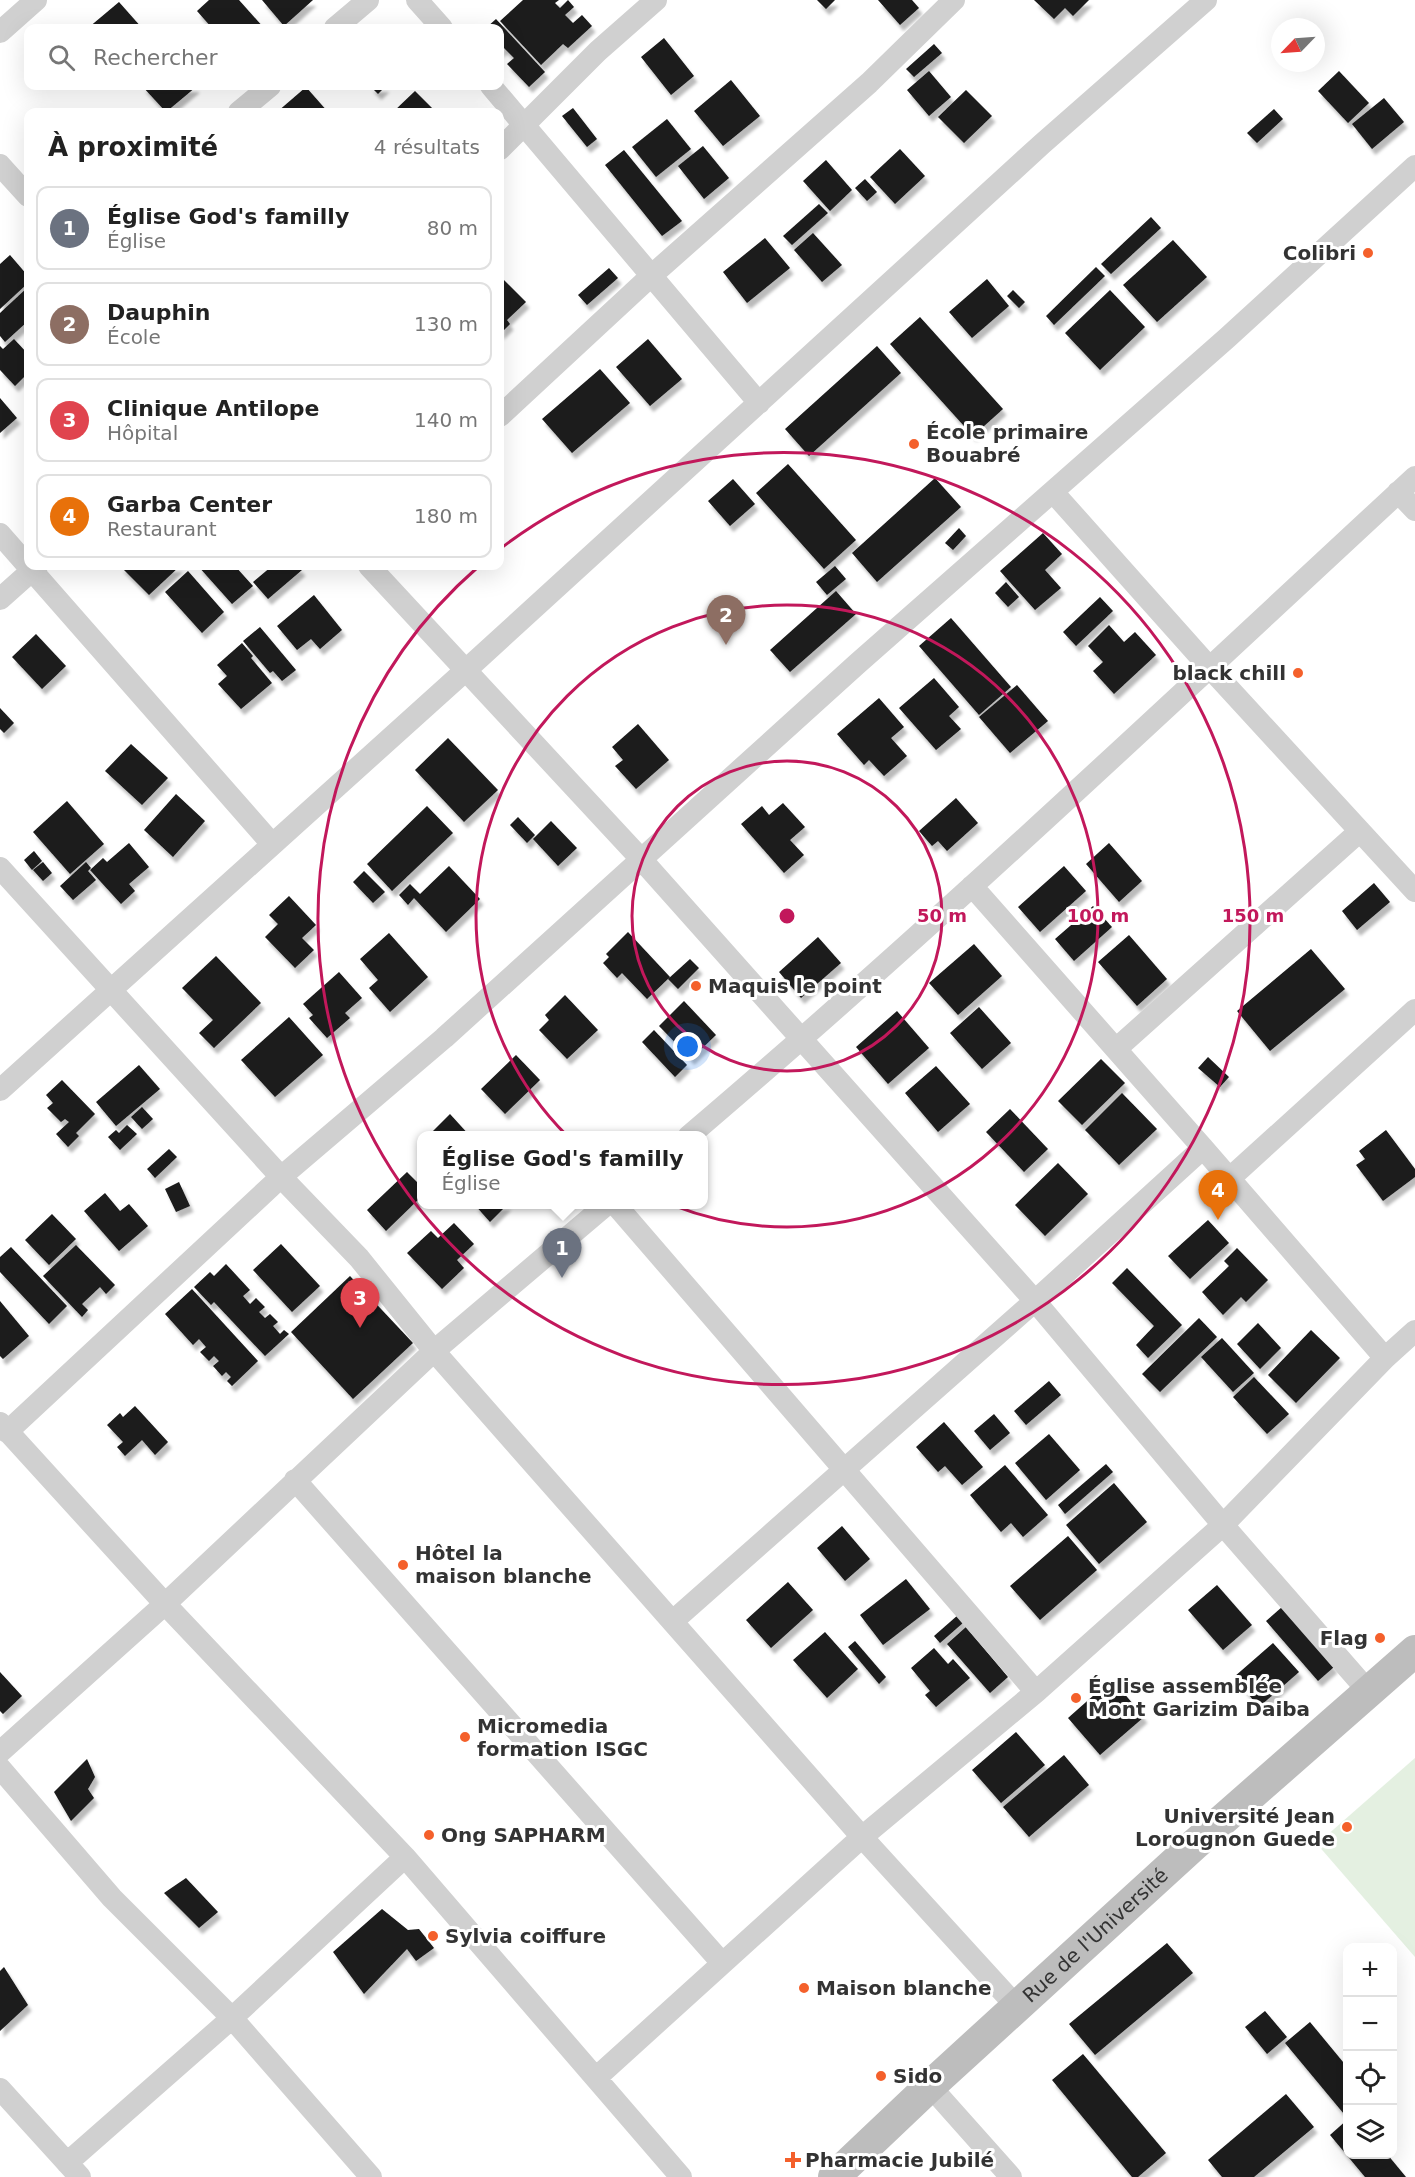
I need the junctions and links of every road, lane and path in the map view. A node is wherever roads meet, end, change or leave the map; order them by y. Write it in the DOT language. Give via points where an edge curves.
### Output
graph roads {
  1 [pos="36,0"];
  2 [pos="368,0"];
  3 [pos="417,0"];
  4 [pos="656,0"];
  5 [pos="954,0"];
  6 [pos="1206,0"];
  7 [pos="340,24"];
  8 [pos="438,24"];
  9 [pos="0,32"];
  10 [pos="265,90"];
  11 [pos="495,90"];
  12 [pos="244,108"];
  13 [pos="525,124"];
  14 [pos="504,145"];
  15 [pos="0,165"];
  16 [pos="1412,174"];
  17 [pos="24,192"];
  18 [pos="651,276"];
  19 [pos="759,403"];
  20 [pos="504,412"];
  21 [pos="1415,477"];
  22 [pos="1053,492"];
  23 [pos="1398,492"];
  24 [pos="1415,510"];
  25 [pos="0,534"];
  26 [pos="24,558"];
  27 [pos="32,570"];
  28 [pos="36,570"];
  29 [pos="373,570"];
  30 [pos="0,599"];
  31 [pos="1210,668"];
  32 [pos="465,670"];
  33 [pos="1360,831"];
  34 [pos="272,844"];
  35 [pos="641,859"];
  36 [pos="0,868"];
  37 [pos="972,886"];
  38 [pos="1415,891"];
  39 [pos="111,991"];
  40 [pos="1415,1010"];
  41 [pos="801,1041"];
  42 [pos="1116,1049"];
  43 [pos="0,1089"];
  44 [pos="695,1131"];
  45 [pos="1203,1148"];
  46 [pos="281,1177"];
  47 [pos="1229,1179"];
  48 [pos="601,1209"];
  49 [pos="619,1209"];
  50 [pos="1035,1301"];
  51 [pos="1415,1331"];
  52 [pos="434,1350"];
  53 [pos="1385,1358"];
  54 [pos="4,1428"];
  55 [pos="845,1471"];
  56 [pos="295,1480"];
  57 [pos="1223,1525"];
  58 [pos="165,1604"];
  59 [pos="673,1621"];
  60 [pos="1415,1651"];
  61 [pos="1368,1691"];
  62 [pos="1036,1692"];
  63 [pos="0,1752"];
  64 [pos="0,1768"];
  65 [pos="862,1837"];
  66 [pos="405,1857"];
  67 [pos="722,1963"];
  68 [pos="1017,2007"];
  69 [pos="232,2018"];
  70 [pos="597,2077"];
  71 [pos="930,2085"];
  72 [pos="0,2089"];
  73 [pos="73,2170"];
  74 [pos="371,2177"];
  75 [pos="681,2177"];
  76 [pos="834,2177"];
  77 [pos="1011,2177"];
  1 -- 9 [label="street"];
  2 -- 7 [label="street"];
  3 -- 8 [label="street"];
  4 -- 13 [label="street"];
  5 -- 18 [label="street" via="869,83"];
  6 -- 19 [label="street"];
  10 -- 12 [label="street"];
  11 -- 13 [label="street"];
  13 -- 14 [label="street"];
  13 -- 18 [label="street"];
  15 -- 17 [label="street"];
  16 -- 22 [label="street"];
  18 -- 19 [label="street"];
  18 -- 20 [label="street"];
  19 -- 32 [label="street"];
  21 -- 23 [label="street"];
  22 -- 31 [label="street"];
  22 -- 35 [label="street"];
  23 -- 24 [label="street"];
  23 -- 31 [label="street"];
  25 -- 26 [label="street"];
  27 -- 30 [label="street"];
  28 -- 34 [label="street"];
  29 -- 32 [label="street"];
  31 -- 33 [label="street"];
  31 -- 37 [label="street"];
  32 -- 34 [label="street"];
  32 -- 35 [label="street"];
  33 -- 38 [label="street"];
  33 -- 42 [label="street"];
  34 -- 39 [label="street"];
  35 -- 41 [label="street"];
  35 -- 46 [label="street" via="444,1038"];
  36 -- 39 [label="street"];
  37 -- 41 [label="street"];
  37 -- 42 [label="street"];
  39 -- 43 [label="street"];
  39 -- 46 [label="street"];
  40 -- 47 [label="street"];
  41 -- 44 [label="street"];
  41 -- 50 [label="street"];
  42 -- 45 [label="street"];
  45 -- 47 [label="street"];
  45 -- 50 [label="street"];
  46 -- 52 [label="street" via="359,1258"];
  46 -- 54 [label="street"];
  47 -- 53 [label="street"];
  48 -- 52 [label="street"];
  49 -- 55 [label="street"];
  50 -- 55 [label="street"];
  50 -- 57 [label="street"];
  51 -- 53 [label="street"];
  52 -- 56 [label="street"];
  52 -- 59 [label="street"];
  53 -- 57 [label="street"];
  54 -- 58 [label="street"];
  55 -- 59 [label="street"];
  55 -- 62 [label="street"];
  56 -- 58 [label="street"];
  56 -- 67 [label="street"];
  57 -- 61 [label="street"];
  57 -- 62 [label="street"];
  58 -- 63 [label="street"];
  58 -- 66 [label="street"];
  59 -- 65 [label="street"];
  60 -- 61 [label="street, Rue de l'Université"];
  61 -- 68 [label="street, Rue de l'Université"];
  62 -- 65 [label="street"];
  64 -- 69 [label="street" via="112,1898"];
  65 -- 67 [label="street"];
  65 -- 68 [label="street"];
  66 -- 69 [label="street"];
  66 -- 70 [label="street"];
  67 -- 70 [label="street"];
  68 -- 71 [label="street, Rue de l'Université"];
  69 -- 73 [label="street"];
  69 -- 74 [label="street"];
  70 -- 75 [label="street"];
  71 -- 76 [label="street, Rue de l'Université"];
  71 -- 77 [label="street"];
  72 -- 73 [label="street"];
}
